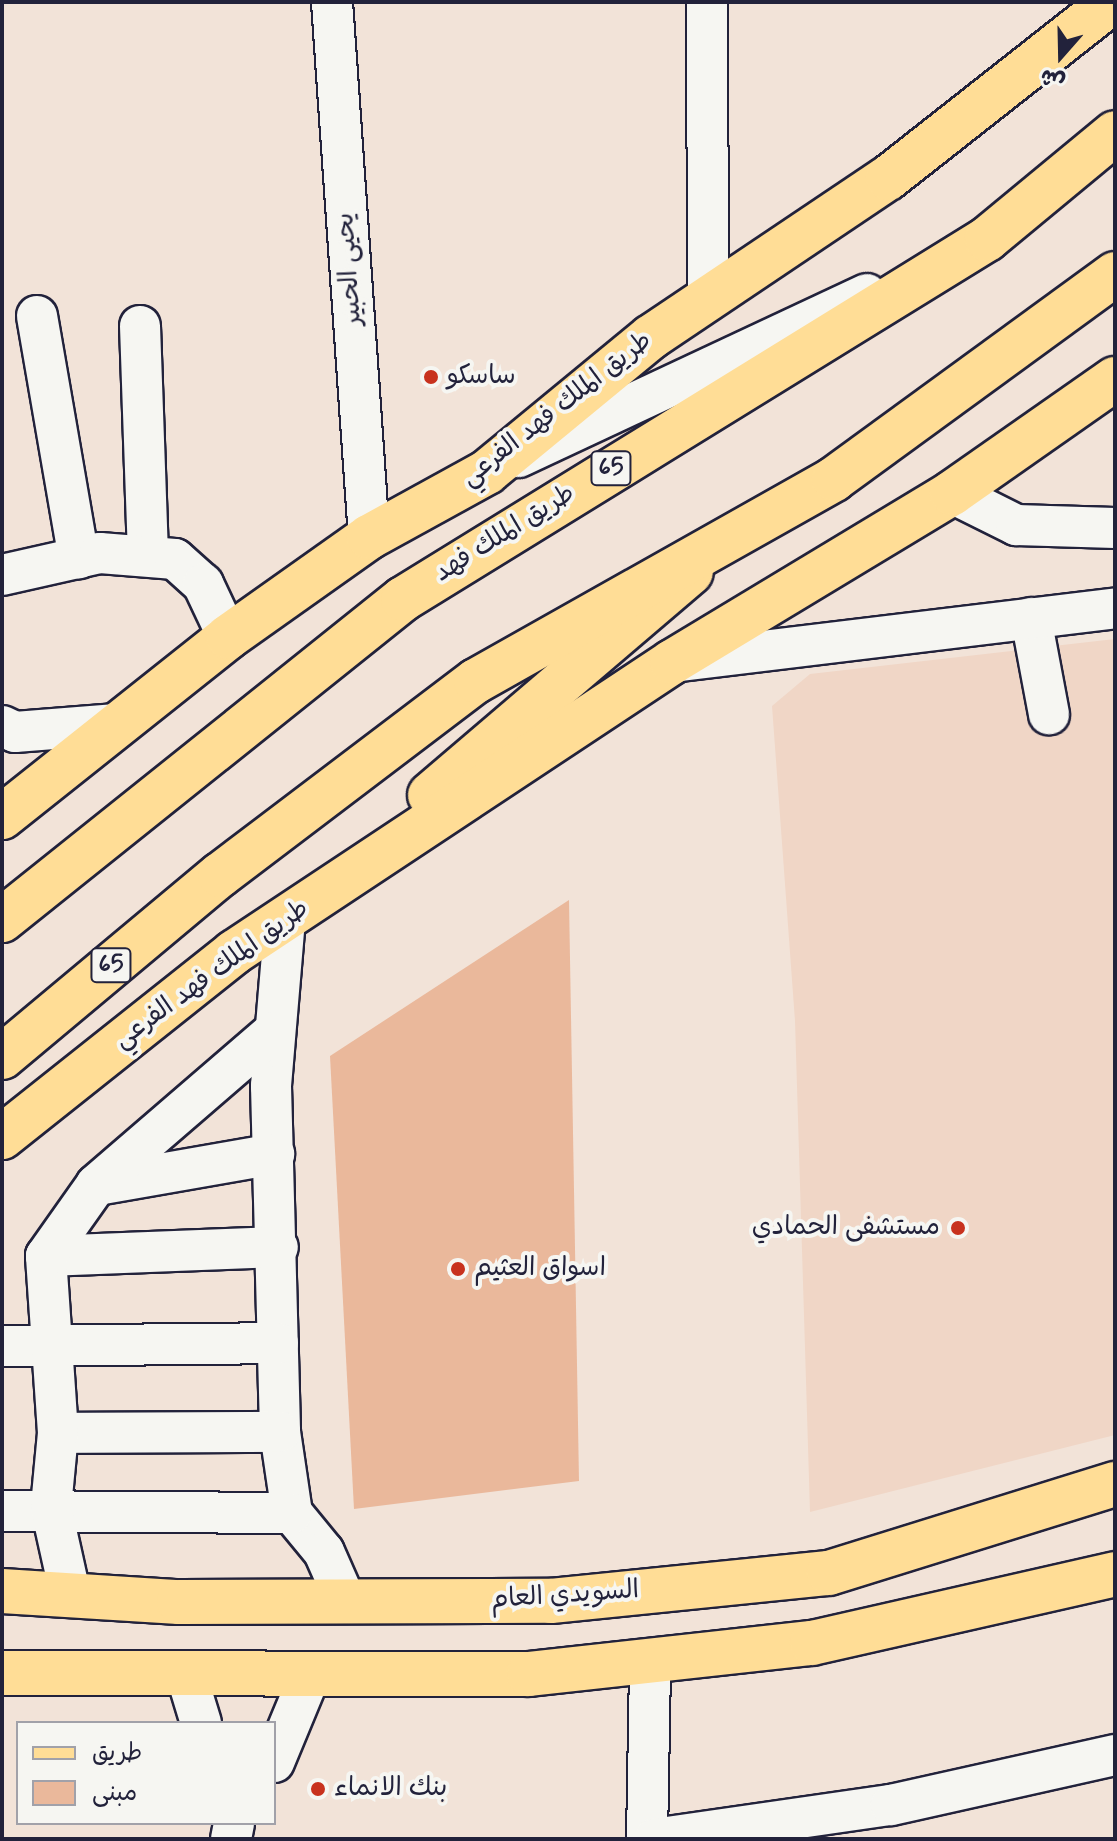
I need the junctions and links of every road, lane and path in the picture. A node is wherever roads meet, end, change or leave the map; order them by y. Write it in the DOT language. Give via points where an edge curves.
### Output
graph roads {
  1 [pos="332,2"];
  2 [pos="707,2"];
  3 [pos="1112,2"];
  4 [pos="1115,133"];
  5 [pos="987,239"];
  6 [pos="1115,274"];
  7 [pos="708,297"];
  8 [pos="37,316"];
  9 [pos="140,326"];
  10 [pos="1115,379"];
  11 [pos="487,472"];
  12 [pos="952,493"];
  13 [pos="1115,528"];
  14 [pos="735,535"];
  15 [pos="369,537"];
  16 [pos="148,552"];
  17 [pos="79,558"];
  18 [pos="2,575"];
  19 [pos="1115,608"];
  20 [pos="1031,618"];
  21 [pos="228,637"];
  22 [pos="672,662"];
  23 [pos="1049,714"];
  24 [pos="117,724"];
  25 [pos="2,726"];
  26 [pos="2,817"];
  27 [pos="285,919"];
  28 [pos="2,920"];
  29 [pos="273,1032"];
  30 [pos="2,1057"];
  31 [pos="2,1137"];
  32 [pos="274,1154"];
  33 [pos="96,1185"];
  34 [pos="278,1247"];
  35 [pos="46,1256"];
  36 [pos="50,1342"];
  37 [pos="278,1343"];
  38 [pos="2,1346"];
  39 [pos="280,1432"];
  40 [pos="58,1433"];
  41 [pos="1115,1484"];
  42 [pos="51,1507"];
  43 [pos="2,1511"];
  44 [pos="292,1513"];
  45 [pos="1115,1574"];
  46 [pos="2,1591"];
  47 [pos="70,1593"];
  48 [pos="346,1602"];
  49 [pos="650,1660"];
  50 [pos="2,1673"];
  51 [pos="310,1675"];
  52 [pos="187,1677"];
  53 [pos="200,1721"];
  54 [pos="1115,1755"];
  55 [pos="276,1757"];
  56 [pos="647,1839"];
  57 [pos="654,1839"];
  1 -- 15 [label="street, يحيى الحبير"];
  2 -- 7 [label="street"];
  3 -- 7 [label="main road, طريق الملك فهد الفرعي" via="888,178"];
  4 -- 5 [label="main road, طريق الملك فهد / 65"];
  5 -- 11 [label="street"];
  5 -- 28 [label="main road, طريق الملك فهد / 65" via="403,599"];
  6 -- 14 [label="main road, 65" via="847,470"];
  7 -- 11 [label="main road, طريق الملك فهد الفرعي"];
  8 -- 17 [label="street"];
  9 -- 16 [label="street"];
  10 -- 12 [label="main road, طريق الملك فهد الفرعي"];
  11 -- 15 [label="main road, طريق الملك فهد الفرعي"];
  12 -- 13 [label="street" via="1016,525"];
  12 -- 22 [label="main road, طريق الملك فهد الفرعي"];
  14 -- 27 [label="main road"];
  14 -- 30 [label="main road, 65" via="476,681 220,875"];
  15 -- 21 [label="main road, طريق الملك فهد الفرعي"];
  16 -- 17 [label="street"];
  16 -- 21 [label="street" via="175,559 203,584"];
  17 -- 18 [label="street"];
  19 -- 20 [label="street"];
  20 -- 22 [label="street"];
  20 -- 23 [label="street"];
  21 -- 24 [label="main road, طريق الملك فهد الفرعي"];
  22 -- 27 [label="main road, طريق الملك فهد الفرعي"];
  24 -- 25 [label="street" via="15,732"];
  24 -- 26 [label="main road, طريق الملك فهد الفرعي"];
  27 -- 29 [label="street"];
  27 -- 31 [label="main road, طريق الملك فهد الفرعي"];
  29 -- 32 [label="street"];
  29 -- 33 [label="street"];
  32 -- 33 [label="street"];
  32 -- 34 [label="street"];
  33 -- 35 [label="street"];
  34 -- 35 [label="street"];
  34 -- 37 [label="street"];
  35 -- 36 [label="street"];
  36 -- 37 [label="street"];
  36 -- 38 [label="street"];
  36 -- 40 [label="street"];
  37 -- 39 [label="street"];
  39 -- 40 [label="street"];
  39 -- 44 [label="street"];
  40 -- 42 [label="street"];
  41 -- 48 [label="main road, السويدي العام" via="829,1573 551,1601"];
  42 -- 43 [label="street"];
  42 -- 44 [label="street"];
  42 -- 47 [label="street"];
  44 -- 48 [label="street" via="324,1552"];
  45 -- 49 [label="main road" via="812,1643"];
  46 -- 47 [label="main road, السويدي العام"];
  47 -- 48 [label="main road, السويدي العام"];
  49 -- 51 [label="main road" via="529,1674"];
  49 -- 56 [label="street"];
  50 -- 52 [label="main road"];
  51 -- 52 [label="main road"];
  51 -- 55 [label="street"];
  52 -- 53 [label="street"];
  54 -- 57 [label="street" via="891,1805"];
}
